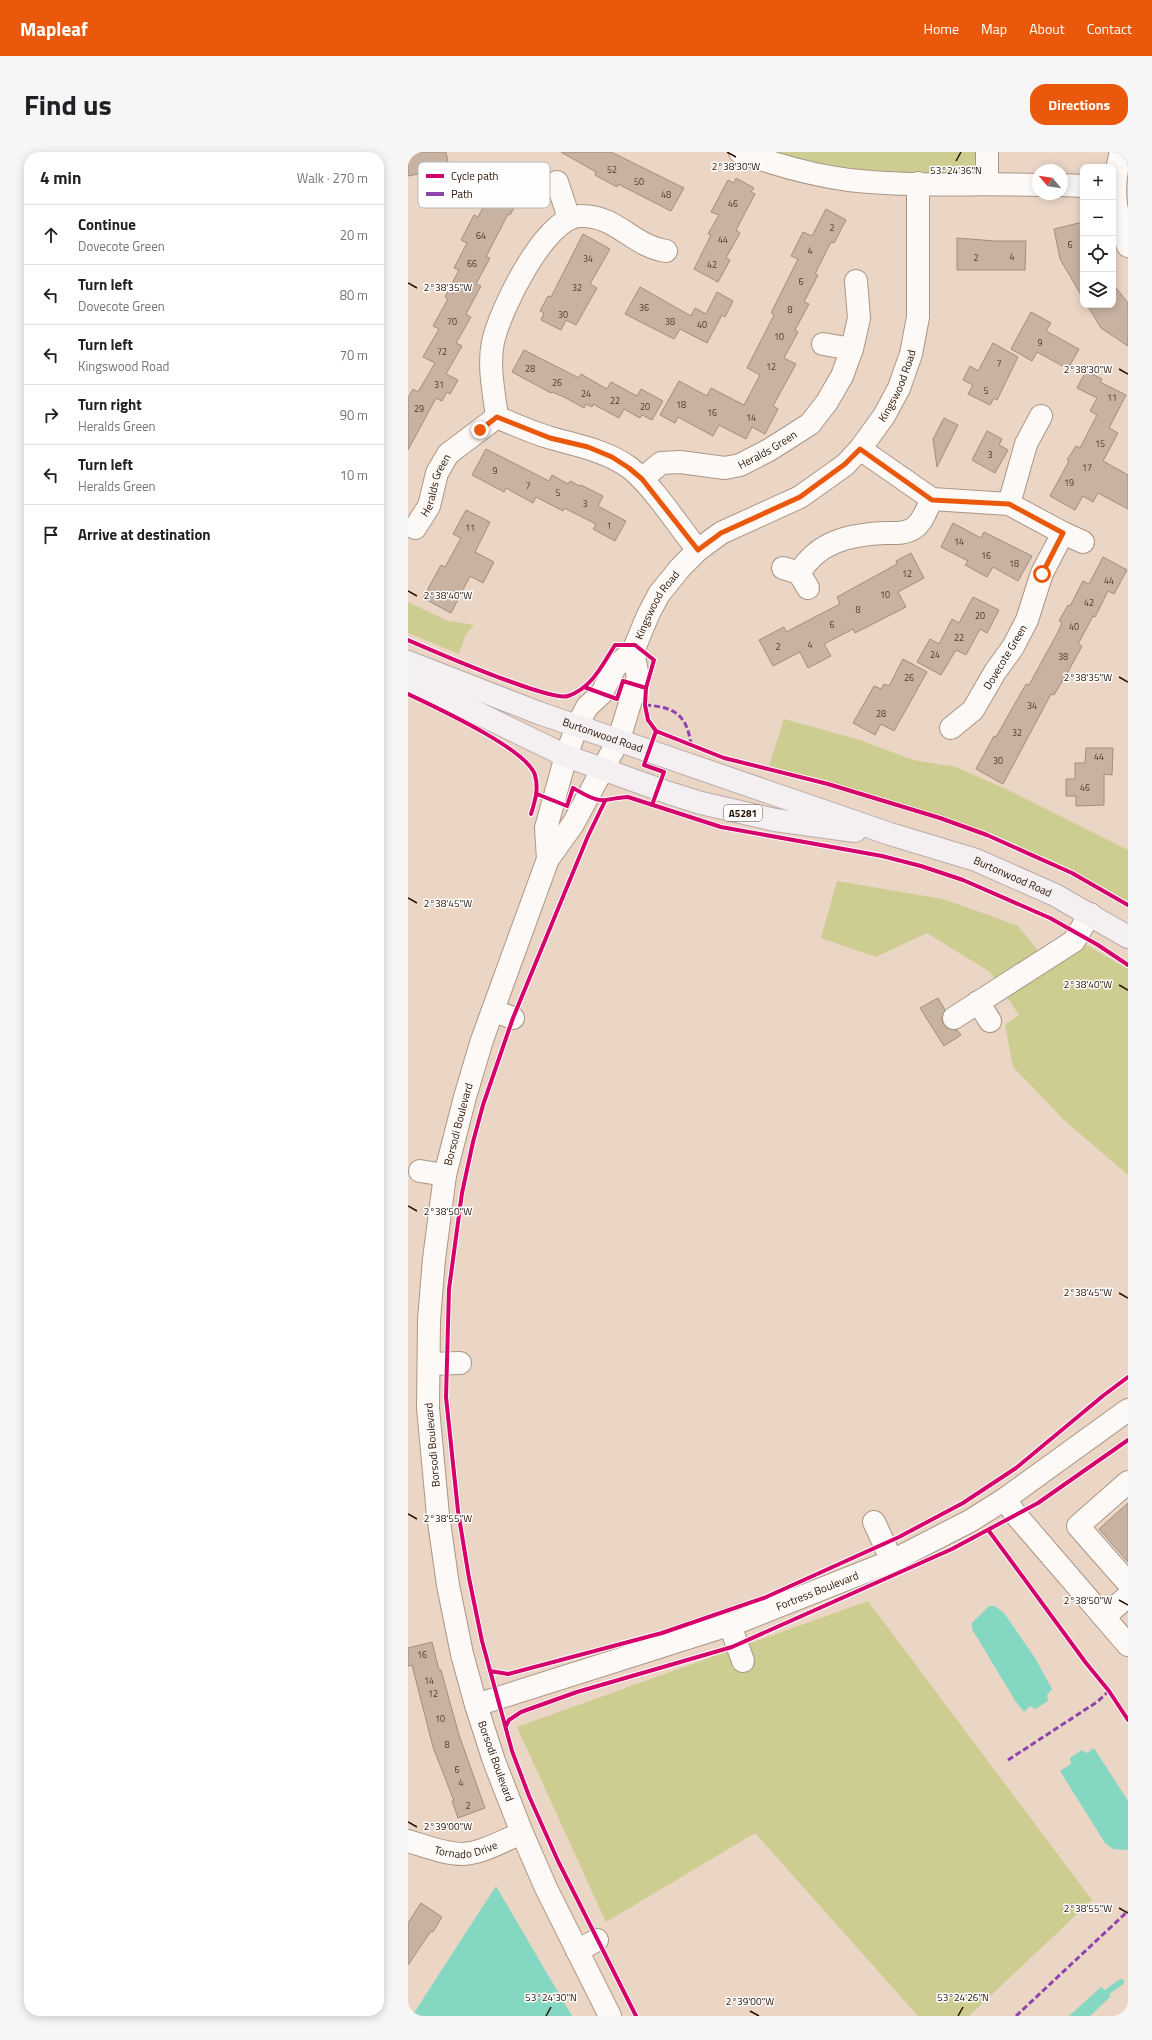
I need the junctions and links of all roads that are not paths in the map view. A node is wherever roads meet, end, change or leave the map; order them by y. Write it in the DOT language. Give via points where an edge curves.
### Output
graph roads {
  1 [pos="740,152"];
  2 [pos="987,152"];
  3 [pos="1121,152"];
  4 [pos="1116,176"];
  5 [pos="557,182"];
  6 [pos="918,183"];
  7 [pos="988,183"];
  8 [pos="1032,185"];
  9 [pos="1068,185"];
  10 [pos="1080,186"];
  11 [pos="1115,200"];
  12 [pos="569,218"];
  13 [pos="1128,246"];
  14 [pos="668,252"];
  15 [pos="856,281"];
  16 [pos="823,344"];
  17 [pos="852,349"];
  18 [pos="1042,414"];
  19 [pos="497,417"];
  20 [pos="860,449"];
  21 [pos="642,479"];
  22 [pos="932,500"];
  23 [pos="1009,504"];
  24 [pos="416,532"];
  25 [pos="1063,533"];
  26 [pos="1083,542"];
  27 [pos="698,550"];
  28 [pos="797,576"];
  29 [pos="632,651"];
  30 [pos="408,662"];
  31 [pos="408,679"];
  32 [pos="577,726"];
  33 [pos="949,728"];
  34 [pos="618,739"];
  35 [pos="566,756"];
  36 [pos="602,768"];
  37 [pos="890,834"];
  38 [pos="548,859"];
  39 [pos="1090,914"];
  40 [pos="1128,937"];
  41 [pos="978,1002"];
  42 [pos="954,1018"];
  43 [pos="990,1021"];
  44 [pos="420,1171"];
  45 [pos="445,1175"];
  46 [pos="460,1362"];
  47 [pos="428,1364"];
  48 [pos="1128,1410"];
  49 [pos="1128,1482"];
  50 [pos="1005,1499"];
  51 [pos="874,1522"];
  52 [pos="892,1561"];
  53 [pos="1128,1583"];
  54 [pos="1128,1596"];
  55 [pos="1104,1617"];
  56 [pos="730,1625"];
  57 [pos="1128,1645"];
  58 [pos="743,1661"];
  59 [pos="476,1705"];
  60 [pos="522,1833"];
  61 [pos="408,1840"];
  62 [pos="597,1940"];
  63 [pos="577,1951"];
  64 [pos="610,2016"];
  1 -- 6 [label="street" via="793,170 821,176"];
  2 -- 7 [label="street"];
  3 -- 4 [label="street"];
  5 -- 12 [label="street"];
  6 -- 7 [label="street"];
  6 -- 20 [label="street, Kingswood Road" via="918,317 912,354 884,416"];
  7 -- 8 [label="street"];
  9 -- 10 [label="street"];
  11 -- 13 [label="street" via="1116,212"];
  12 -- 14 [label="street" via="581,216 604,220 622,228 641,244"];
  12 -- 19 [label="street" via="554,229 542,243 525,270 499,323 493,342 492,365"];
  15 -- 17 [label="street, Heralds Green" via="859,318"];
  16 -- 17 [label="street"];
  17 -- 21 [label="street, Heralds Green" via="842,376 828,402 810,424 769,450 740,465 726,468 680,462 661,463"];
  18 -- 23 [label="street" via="1026,444"];
  19 -- 21 [label="street" via="550,438 594,450 629,468"];
  19 -- 24 [label="street, Heralds Green" via="448,454 437,473 429,506"];
  20 -- 22 [label="street"];
  20 -- 27 [label="street, Kingswood Road" via="845,464 800,497 721,533"];
  21 -- 27 [label="street"];
  22 -- 23 [label="street"];
  22 -- 28 [label="street" via="914,528 905,532 858,535 836,540 808,559"];
  23 -- 25 [label="street"];
  25 -- 26 [label="street"];
  25 -- 33 [label="street, Dovecote Green" via="1042,574 1027,620 1014,647 995,672 973,710"];
  27 -- 29 [label="street, Kingswood Road" via="659,594"];
  29 -- 32 [label="street, Kingswood Road" via="615,667 602,694 587,707"];
  29 -- 34 [label="street, Kingswood Road" via="638,677"];
  30 -- 32 [label="main road, Burtonwood Road / A5281"];
  31 -- 35 [label="main road, Burtonwood Road / A5281"];
  32 -- 34 [label="main road, Burtonwood Road / A5281"];
  32 -- 35 [label="street, Kingswood Road"];
  34 -- 36 [label="street, Kingswood Road"];
  34 -- 37 [label="main road, Burtonwood Road / A5281"];
  35 -- 36 [label="main road, Burtonwood Road / A5281"];
  35 -- 38 [label="street, Borsodi Boulevard" via="546,828"];
  36 -- 37 [label="main road, Burtonwood Road / A5281" via="701,803 819,827"];
  36 -- 38 [label="street, Borsodi Boulevard" via="573,824"];
  37 -- 39 [label="main road, Burtonwood Road / A5281" via="976,860 1056,895"];
  38 -- 45 [label="street, Borsodi Boulevard" via="503,1014 464,1097"];
  39 -- 40 [label="main road, Burtonwood Road / A5281"];
  39 -- 41 [label="street" via="1074,942"];
  41 -- 42 [label="street"];
  41 -- 43 [label="street"];
  44 -- 45 [label="street"];
  45 -- 47 [label="street, Borsodi Boulevard" via="434,1259"];
  46 -- 47 [label="street"];
  47 -- 59 [label="street, Borsodi Boulevard" via="428,1408 438,1515 448,1585 462,1654"];
  48 -- 50 [label="street, Fortress Boulevard"];
  49 -- 53 [label="street" via="1078,1526"];
  50 -- 52 [label="street, Fortress Boulevard" via="970,1521"];
  50 -- 55 [label="street"];
  51 -- 52 [label="street"];
  52 -- 56 [label="street, Fortress Boulevard"];
  54 -- 55 [label="street"];
  55 -- 57 [label="street"];
  56 -- 58 [label="street"];
  56 -- 59 [label="street, Fortress Boulevard"];
  59 -- 60 [label="street, Borsodi Boulevard"];
  60 -- 61 [label="street, Tornado Drive" via="479,1851 463,1854"];
  60 -- 63 [label="street, Borsodi Boulevard"];
  62 -- 63 [label="street"];
  63 -- 64 [label="street, Borsodi Boulevard"];
}
